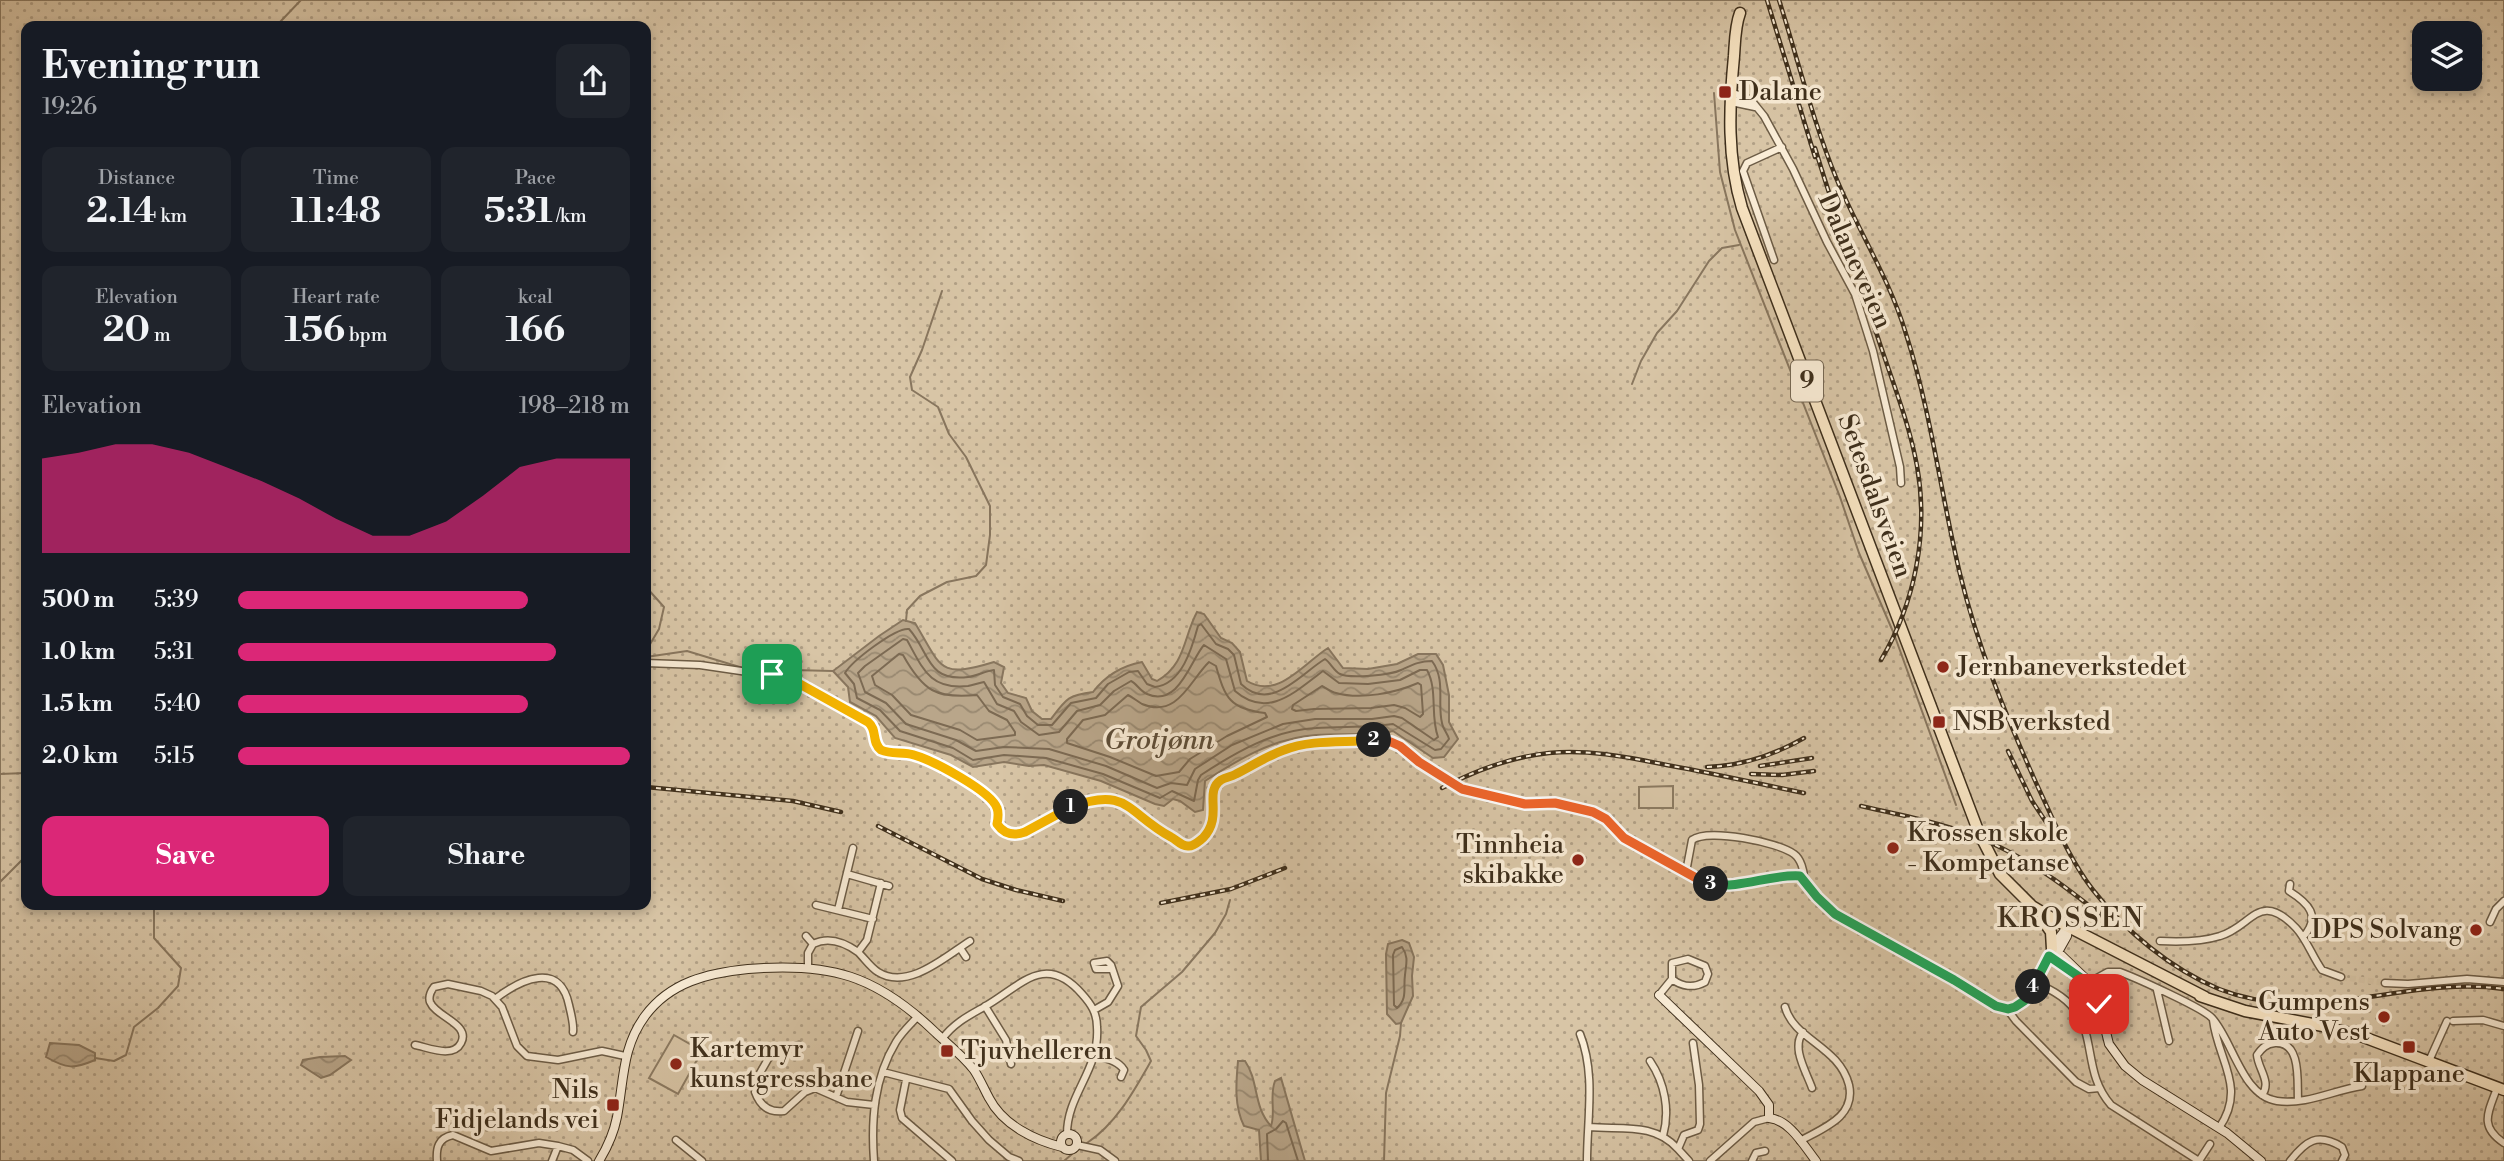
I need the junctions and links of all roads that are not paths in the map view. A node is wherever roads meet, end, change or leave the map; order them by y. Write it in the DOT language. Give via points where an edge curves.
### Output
graph roads {
  1 [pos="1740,0"];
  2 [pos="1734,98"];
  3 [pos="1782,147"];
  4 [pos="1774,260"];
  5 [pos="1900,483"];
  6 [pos="651,663"];
  7 [pos="1979,833"];
  8 [pos="853,848"];
  9 [pos="1803,871"];
  10 [pos="1686,872"];
  11 [pos="847,874"];
  12 [pos="881,883"];
  13 [pos="2290,884"];
  14 [pos="890,886"];
  15 [pos="2504,901"];
  16 [pos="816,905"];
  17 [pos="838,910"];
  18 [pos="873,919"];
  19 [pos="2042,919"];
  20 [pos="2490,922"];
  21 [pos="2066,930"];
  22 [pos="806,936"];
  23 [pos="2303,937"];
  24 [pos="2160,941"];
  25 [pos="970,942"];
  26 [pos="813,944"];
  27 [pos="960,948"];
  28 [pos="858,952"];
  29 [pos="2051,955"];
  30 [pos="966,957"];
  31 [pos="808,967"];
  32 [pos="1111,969"];
  33 [pos="2341,977"];
  34 [pos="1672,979"];
  35 [pos="2036,981"];
  36 [pos="2504,982"];
  37 [pos="2088,983"];
  38 [pos="2385,983"];
  39 [pos="2157,990"];
  40 [pos="1660,995"];
  41 [pos="495,999"];
  42 [pos="985,1006"];
  43 [pos="1785,1007"];
  44 [pos="2011,1009"];
  45 [pos="1094,1010"];
  46 [pos="918,1016"];
  47 [pos="2213,1018"];
  48 [pos="2504,1026"];
  49 [pos="858,1031"];
  50 [pos="573,1032"];
  51 [pos="1803,1032"];
  52 [pos="1580,1034"];
  53 [pos="942,1039"];
  54 [pos="2169,1041"];
  55 [pos="1693,1043"];
  56 [pos="415,1045"];
  57 [pos="799,1045"];
  58 [pos="625,1056"];
  59 [pos="1096,1056"];
  60 [pos="2429,1061"];
  61 [pos="1650,1062"];
  62 [pos="1011,1064"];
  63 [pos="883,1072"];
  64 [pos="1122,1077"];
  65 [pos="906,1080"];
  66 [pos="2362,1086"];
  67 [pos="1812,1087"];
  68 [pos="2099,1088"];
  69 [pos="2501,1089"];
  70 [pos="2262,1095"];
  71 [pos="836,1097"];
  72 [pos="2298,1100"];
  73 [pos="874,1105"];
  74 [pos="1769,1118"];
  75 [pos="1588,1127"];
  76 [pos="2219,1128"];
  77 [pos="1663,1136"];
  78 [pos="1064,1139"];
  79 [pos="676,1140"];
  80 [pos="1800,1142"];
  81 [pos="2504,1143"];
  82 [pos="2210,1144"];
  83 [pos="1077,1145"];
  84 [pos="558,1146"];
  85 [pos="1678,1149"];
  86 [pos="1765,1151"];
  87 [pos="437,1161"];
  88 [pos="552,1161"];
  89 [pos="588,1161"];
  90 [pos="599,1161"];
  91 [pos="702,1161"];
  92 [pos="874,1161"];
  93 [pos="952,1161"];
  94 [pos="1019,1161"];
  95 [pos="1115,1161"];
  96 [pos="1587,1161"];
  97 [pos="1689,1161"];
  98 [pos="1710,1161"];
  99 [pos="1752,1161"];
  100 [pos="1816,1161"];
  101 [pos="2261,1161"];
  102 [pos="2290,1161"];
  103 [pos="2342,1161"];
  1 -- 2 [label="highway, Setesdalsveien / 9"];
  2 -- 3 [label="street, Dalaneveien" via="1764,116"];
  2 -- 7 [label="highway, Setesdalsveien / 9" via="1729,127 1745,220"];
  3 -- 4 [label="street" via="1747,163 1742,171"];
  3 -- 5 [label="street, Dalaneveien" via="1858,302 1896,449"];
  6 -- 10 [label="street" via="766,673 798,683 872,724 881,750 922,757 983,792 997,808 999,827 1012,835 1068,808 1105,798 1125,804 1158,831 1191,846 1212,826 1213,791 1220,780 1287,749 1380,740 1400,746 1462,789 1525,804 1566,805 1600,815 1619,834"];
  7 -- 19 [label="highway, Setesdalsveien / 9" via="1997,876"];
  7 -- 21 [label="highway, Setesdalsveien / 9" via="2008,883"];
  8 -- 11 [label="street"];
  9 -- 10 [label="street" via="1734,885 1719,885"];
  9 -- 10 [label="street" via="1791,852 1743,838 1707,835 1692,840"];
  9 -- 44 [label="street" via="1817,897 1835,914 1996,1006"];
  11 -- 12 [label="street"];
  11 -- 17 [label="street"];
  12 -- 14 [label="street"];
  12 -- 18 [label="street"];
  13 -- 23 [label="street" via="2289,891 2308,904 2312,919"];
  15 -- 20 [label="street"];
  16 -- 17 [label="street"];
  17 -- 18 [label="street"];
  18 -- 28 [label="street"];
  19 -- 21 [label="highway, Setesdalsveien / 9"];
  19 -- 29 [label="highway" via="2051,932"];
  21 -- 29 [label="street"];
  21 -- 60 [label="highway, Setesdalsveien / 9" via="2204,997 2245,1011 2344,1030"];
  22 -- 26 [label="street"];
  23 -- 24 [label="street" via="2286,920 2265,911 2220,936"];
  23 -- 33 [label="street" via="2322,970"];
  25 -- 27 [label="street"];
  26 -- 28 [label="street" via="837,941"];
  26 -- 31 [label="street"];
  27 -- 28 [label="street" via="922,971 899,978 877,972"];
  27 -- 30 [label="street"];
  29 -- 35 [label="street"];
  29 -- 37 [label="street" via="2081,973"];
  31 -- 46 [label="street" via="866,982"];
  31 -- 58 [label="street" via="743,970 690,981 649,1011"];
  32 -- 45 [label="street" via="1118,988"];
  34 -- 34 [label="street" via="1696,986 1705,982 1708,974 1700,963 1678,960 1672,963"];
  34 -- 40 [label="street"];
  35 -- 44 [label="street" via="2022,1003"];
  35 -- 68 [label="street" via="2080,1016"];
  36 -- 38 [label="street"];
  37 -- 39 [label="street" via="2117,971"];
  37 -- 76 [label="street" via="2099,1004 2109,1044 2121,1062"];
  39 -- 47 [label="street"];
  39 -- 54 [label="street"];
  40 -- 74 [label="street" via="1759,1091 1769,1105"];
  41 -- 50 [label="street" via="533,978 553,979 566,992"];
  41 -- 56 [label="street" via="481,991 438,985 430,993 430,1003 459,1027 461,1042 450,1051"];
  41 -- 58 [label="street" via="517,1046 527,1056 558,1060 602,1051"];
  42 -- 45 [label="street" via="1023,980 1044,974 1066,980"];
  42 -- 53 [label="street" via="961,1020"];
  42 -- 62 [label="street" via="1006,1040"];
  43 -- 51 [label="street" via="1790,1020"];
  44 -- 68 [label="street" via="2016,1021 2072,1079 2085,1088"];
  45 -- 59 [label="street"];
  46 -- 53 [label="street"];
  46 -- 63 [label="street" via="897,1041"];
  47 -- 70 [label="street" via="2248,1081"];
  47 -- 76 [label="street" via="2231,1085 2228,1110"];
  48 -- 60 [label="street" via="2483,1020 2450,1021"];
  49 -- 71 [label="street"];
  51 -- 67 [label="street" via="1797,1046"];
  51 -- 80 [label="street" via="1837,1060 1850,1095 1842,1115"];
  52 -- 75 [label="street" via="1589,1076"];
  53 -- 78 [label="street" via="974,1070 1004,1118 1041,1139"];
  55 -- 85 [label="street" via="1700,1124 1698,1130 1684,1135"];
  57 -- 71 [label="street" via="776,1051 765,1063 755,1088 761,1104 784,1111 815,1088"];
  58 -- 90 [label="street" via="618,1107"];
  59 -- 64 [label="street" via="1121,1066"];
  59 -- 78 [label="street" via="1071,1107"];
  60 -- 69 [label="highway, Setesdalsveien / 9"];
  61 -- 77 [label="street" via="1666,1100"];
  63 -- 65 [label="street"];
  63 -- 73 [label="street"];
  65 -- 93 [label="street" via="902,1118"];
  65 -- 94 [label="street" via="949,1089 989,1140"];
  66 -- 72 [label="street"];
  68 -- 82 [label="street" via="2111,1105 2199,1161"];
  69 -- 81 [label="street" via="2488,1124"];
  70 -- 72 [label="street"];
  70 -- 72 [label="street" via="2267,1085 2257,1055 2265,1046 2281,1043 2295,1058"];
  71 -- 73 [label="street"];
  73 -- 92 [label="street"];
  74 -- 80 [label="street" via="1785,1124"];
  74 -- 98 [label="street" via="1755,1122"];
  75 -- 77 [label="street" via="1636,1128"];
  75 -- 96 [label="street"];
  76 -- 101 [label="street"];
  77 -- 85 [label="street"];
  78 -- 83 [label="street" via="1076,1138"];
  78 -- 83 [label="street" via="1071,1150"];
  79 -- 91 [label="street"];
  80 -- 100 [label="street"];
  83 -- 95 [label="street" via="1100,1150"];
  84 -- 87 [label="street" via="530,1144 501,1155 453,1135 438,1144"];
  84 -- 88 [label="street"];
  84 -- 89 [label="street"];
  85 -- 97 [label="street"];
  86 -- 99 [label="street" via="1756,1153"];
  102 -- 103 [label="street" via="2306,1143 2319,1140 2342,1147"];
}
